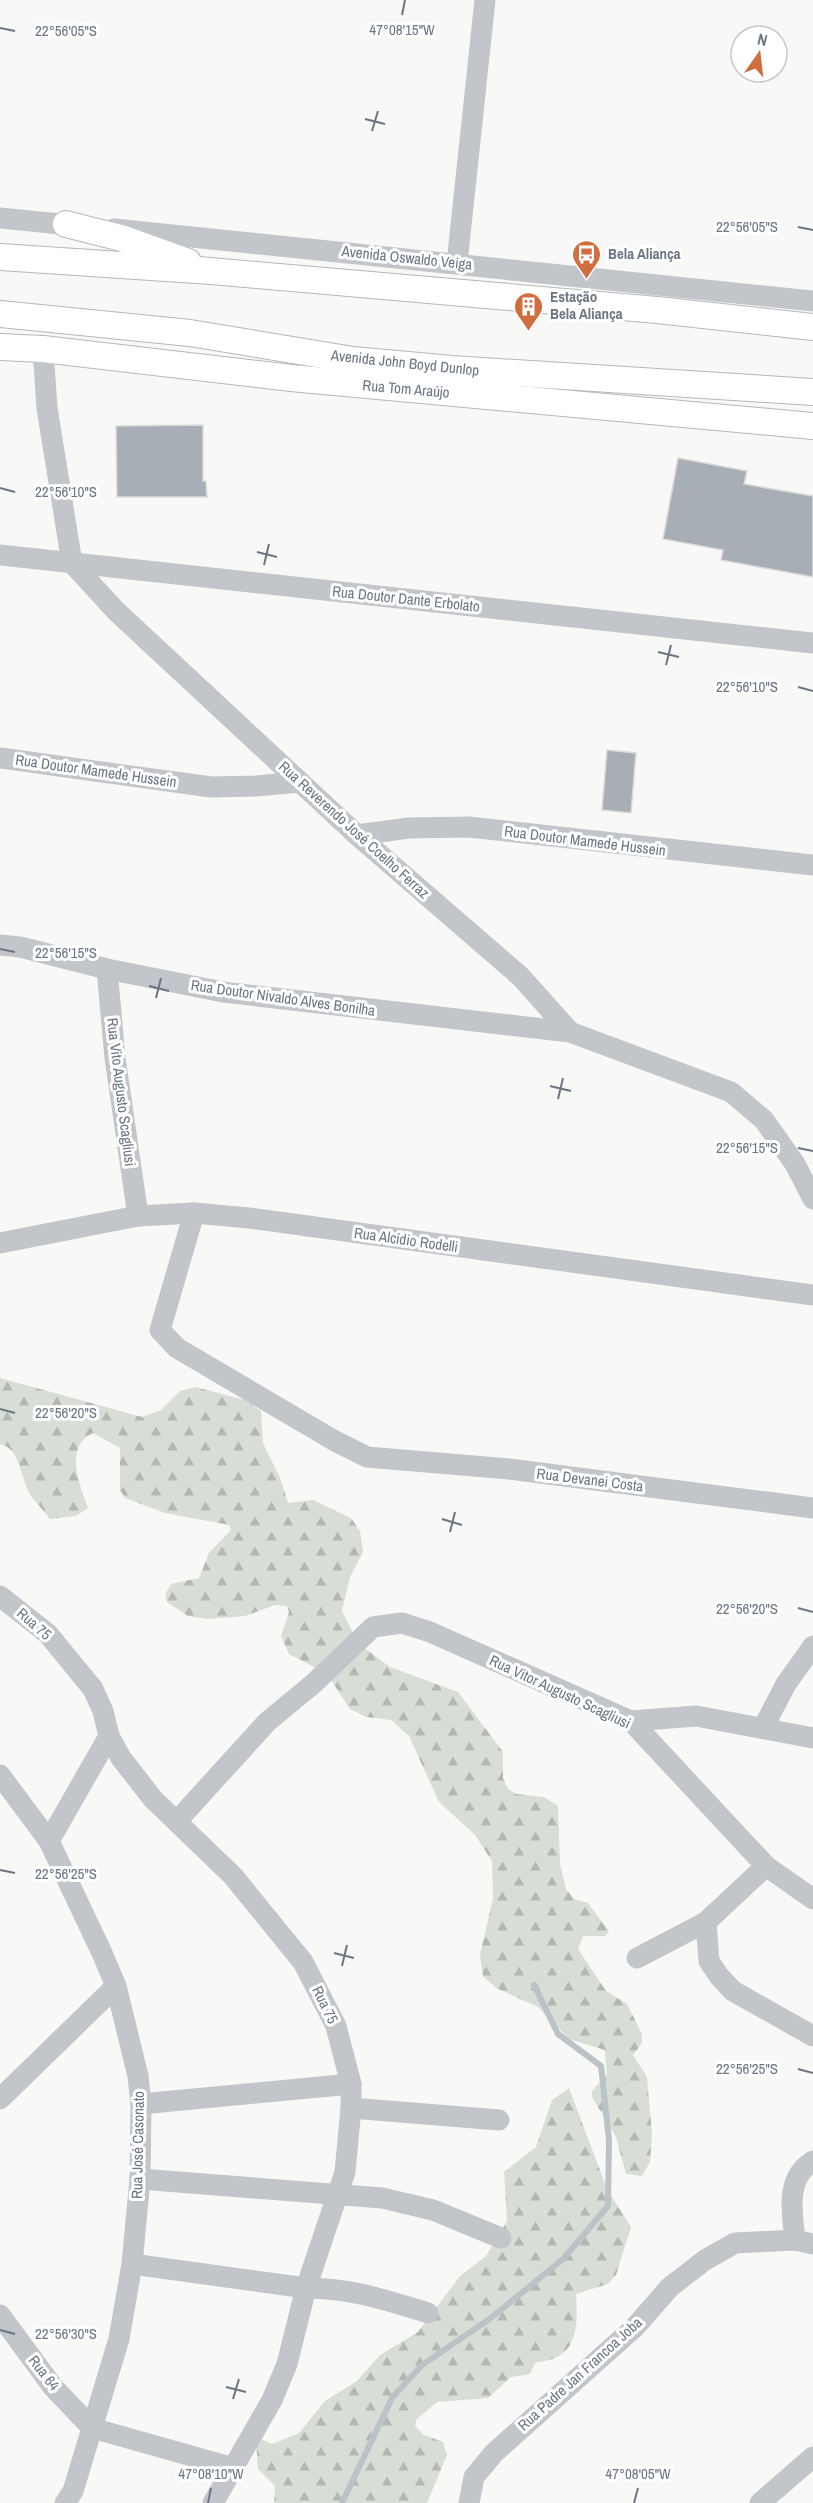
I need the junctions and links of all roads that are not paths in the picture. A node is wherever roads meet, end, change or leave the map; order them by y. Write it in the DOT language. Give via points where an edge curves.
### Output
graph roads {
  1 [pos="484,0"];
  2 [pos="0,218"];
  3 [pos="66,224"];
  4 [pos="0,257"];
  5 [pos="457,263"];
  6 [pos="211,271"];
  7 [pos="813,301"];
  8 [pos="0,314"];
  9 [pos="813,327"];
  10 [pos="0,347"];
  11 [pos="44,349"];
  12 [pos="813,392"];
  13 [pos="813,426"];
  14 [pos="0,555"];
  15 [pos="72,563"];
  16 [pos="813,643"];
  17 [pos="0,758"];
  18 [pos="300,782"];
  19 [pos="357,835"];
  20 [pos="813,865"];
  21 [pos="0,945"];
  22 [pos="107,969"];
  23 [pos="570,1032"];
  24 [pos="813,1199"];
  25 [pos="194,1214"];
  26 [pos="138,1216"];
  27 [pos="0,1244"];
  28 [pos="813,1295"];
  29 [pos="813,1508"];
  30 [pos="0,1596"];
  31 [pos="813,1646"];
  32 [pos="631,1721"];
  33 [pos="763,1728"];
  34 [pos="109,1736"];
  35 [pos="813,1738"];
  36 [pos="0,1775"];
  37 [pos="177,1821"];
  38 [pos="49,1841"];
  39 [pos="766,1866"];
  40 [pos="813,1899"];
  41 [pos="706,1922"];
  42 [pos="637,1958"];
  43 [pos="116,1986"];
  44 [pos="813,2036"];
  45 [pos="351,2084"];
  46 [pos="0,2099"];
  47 [pos="141,2104"];
  48 [pos="351,2108"];
  49 [pos="500,2120"];
  50 [pos="813,2161"];
  51 [pos="140,2179"];
  52 [pos="339,2194"];
  53 [pos="501,2238"];
  54 [pos="804,2242"];
  55 [pos="132,2264"];
  56 [pos="306,2288"];
  57 [pos="428,2313"];
  58 [pos="0,2315"];
  59 [pos="92,2428"];
  60 [pos="813,2457"];
  61 [pos="234,2468"];
  62 [pos="65,2503"];
  63 [pos="213,2503"];
  64 [pos="469,2503"];
  65 [pos="760,2503"];
  1 -- 5 [label="street"];
  2 -- 3 [label="street, Avenida Oswaldo Veiga"];
  3 -- 5 [label="street, Avenida Oswaldo Veiga"];
  3 -- 6 [label="main road" via="121,238"];
  4 -- 6 [label="main road"];
  5 -- 7 [label="street, Avenida Oswaldo Veiga"];
  6 -- 9 [label="main road"];
  8 -- 12 [label="main road, Avenida John Boyd Dunlop" via="190,333 353,360"];
  10 -- 11 [label="main road, Rua Tom Araújo"];
  11 -- 13 [label="main road, Rua Tom Araújo" via="302,379"];
  11 -- 15 [label="street" via="47,408"];
  14 -- 15 [label="street, Rua Doutor Dante Erbolato"];
  15 -- 16 [label="street, Rua Doutor Dante Erbolato"];
  15 -- 18 [label="street, Rua Reverendo José Coelho Ferraz" via="116,611"];
  17 -- 18 [label="street, Rua Doutor Mamede Hussein" via="211,787"];
  18 -- 19 [label="street, Rua Reverendo José Coelho Ferraz"];
  19 -- 20 [label="street, Rua Doutor Mamede Hussein" via="409,828 470,827"];
  19 -- 23 [label="street, Rua Reverendo José Coelho Ferraz" via="521,977"];
  21 -- 22 [label="street, Rua Doutor Nivaldo Alves Bonilha"];
  22 -- 23 [label="street, Rua Doutor Nivaldo Alves Bonilha" via="223,992"];
  22 -- 26 [label="street, Rua Vito Augusto Scagliusi" via="115,1058"];
  23 -- 24 [label="street, Rua Reverendo José Coelho Ferraz" via="731,1092 764,1120 795,1164"];
  25 -- 26 [label="street, Rua Alcídio Rodelli"];
  25 -- 28 [label="street, Rua Alcídio Rodelli" via="272,1221"];
  25 -- 29 [label="street, Rua Devanei Costa" via="160,1330 177,1348 367,1457 520,1471"];
  26 -- 27 [label="street, Rua Alcídio Rodelli"];
  30 -- 34 [label="street, Rua 75" via="48,1634 93,1689"];
  31 -- 33 [label="street" via="786,1684"];
  32 -- 33 [label="street" via="696,1716"];
  32 -- 37 [label="street, Rua Vitor Augusto Scagliusi" via="430,1632 402,1623 380,1627 267,1722"];
  32 -- 39 [label="street, Rua Vitor Augusto Scagliusi"];
  33 -- 35 [label="street"];
  34 -- 37 [label="street, Rua 75" via="153,1799"];
  34 -- 38 [label="street"];
  36 -- 38 [label="street, Rua José Casonato"];
  37 -- 45 [label="street, Rua 75" via="233,1876 303,1962 336,2026"];
  38 -- 43 [label="street, Rua José Casonato"];
  39 -- 40 [label="street, Rua Vitor Augusto Scagliusi"];
  39 -- 41 [label="street"];
  41 -- 42 [label="street"];
  41 -- 44 [label="street" via="709,1961 719,1976 733,1990"];
  43 -- 46 [label="street"];
  43 -- 47 [label="street, Rua José Casonato"];
  45 -- 47 [label="street"];
  45 -- 48 [label="street, Rua 75"];
  47 -- 51 [label="street, Rua José Casonato"];
  48 -- 49 [label="street"];
  48 -- 52 [label="street, Rua 75"];
  50 -- 54 [label="street" via="803,2169 790,2194"];
  51 -- 52 [label="street"];
  51 -- 55 [label="street, Rua José Casonato"];
  52 -- 53 [label="street" via="434,2210"];
  52 -- 56 [label="street, Rua 75"];
  54 -- 64 [label="street, Rua Padre Jan Francoa Joba" via="735,2243 670,2287 635,2327 494,2453 474,2477"];
  55 -- 56 [label="street"];
  55 -- 59 [label="street, Rua José Casonato" via="119,2339"];
  56 -- 57 [label="street" via="364,2294"];
  56 -- 61 [label="street, Rua 75" via="287,2364"];
  58 -- 59 [label="street, Rua 64" via="53,2387"];
  59 -- 61 [label="street"];
  59 -- 62 [label="street, Rua José Casonato" via="73,2491"];
  60 -- 65 [label="street"];
  61 -- 63 [label="street, Rua 75"];
}
